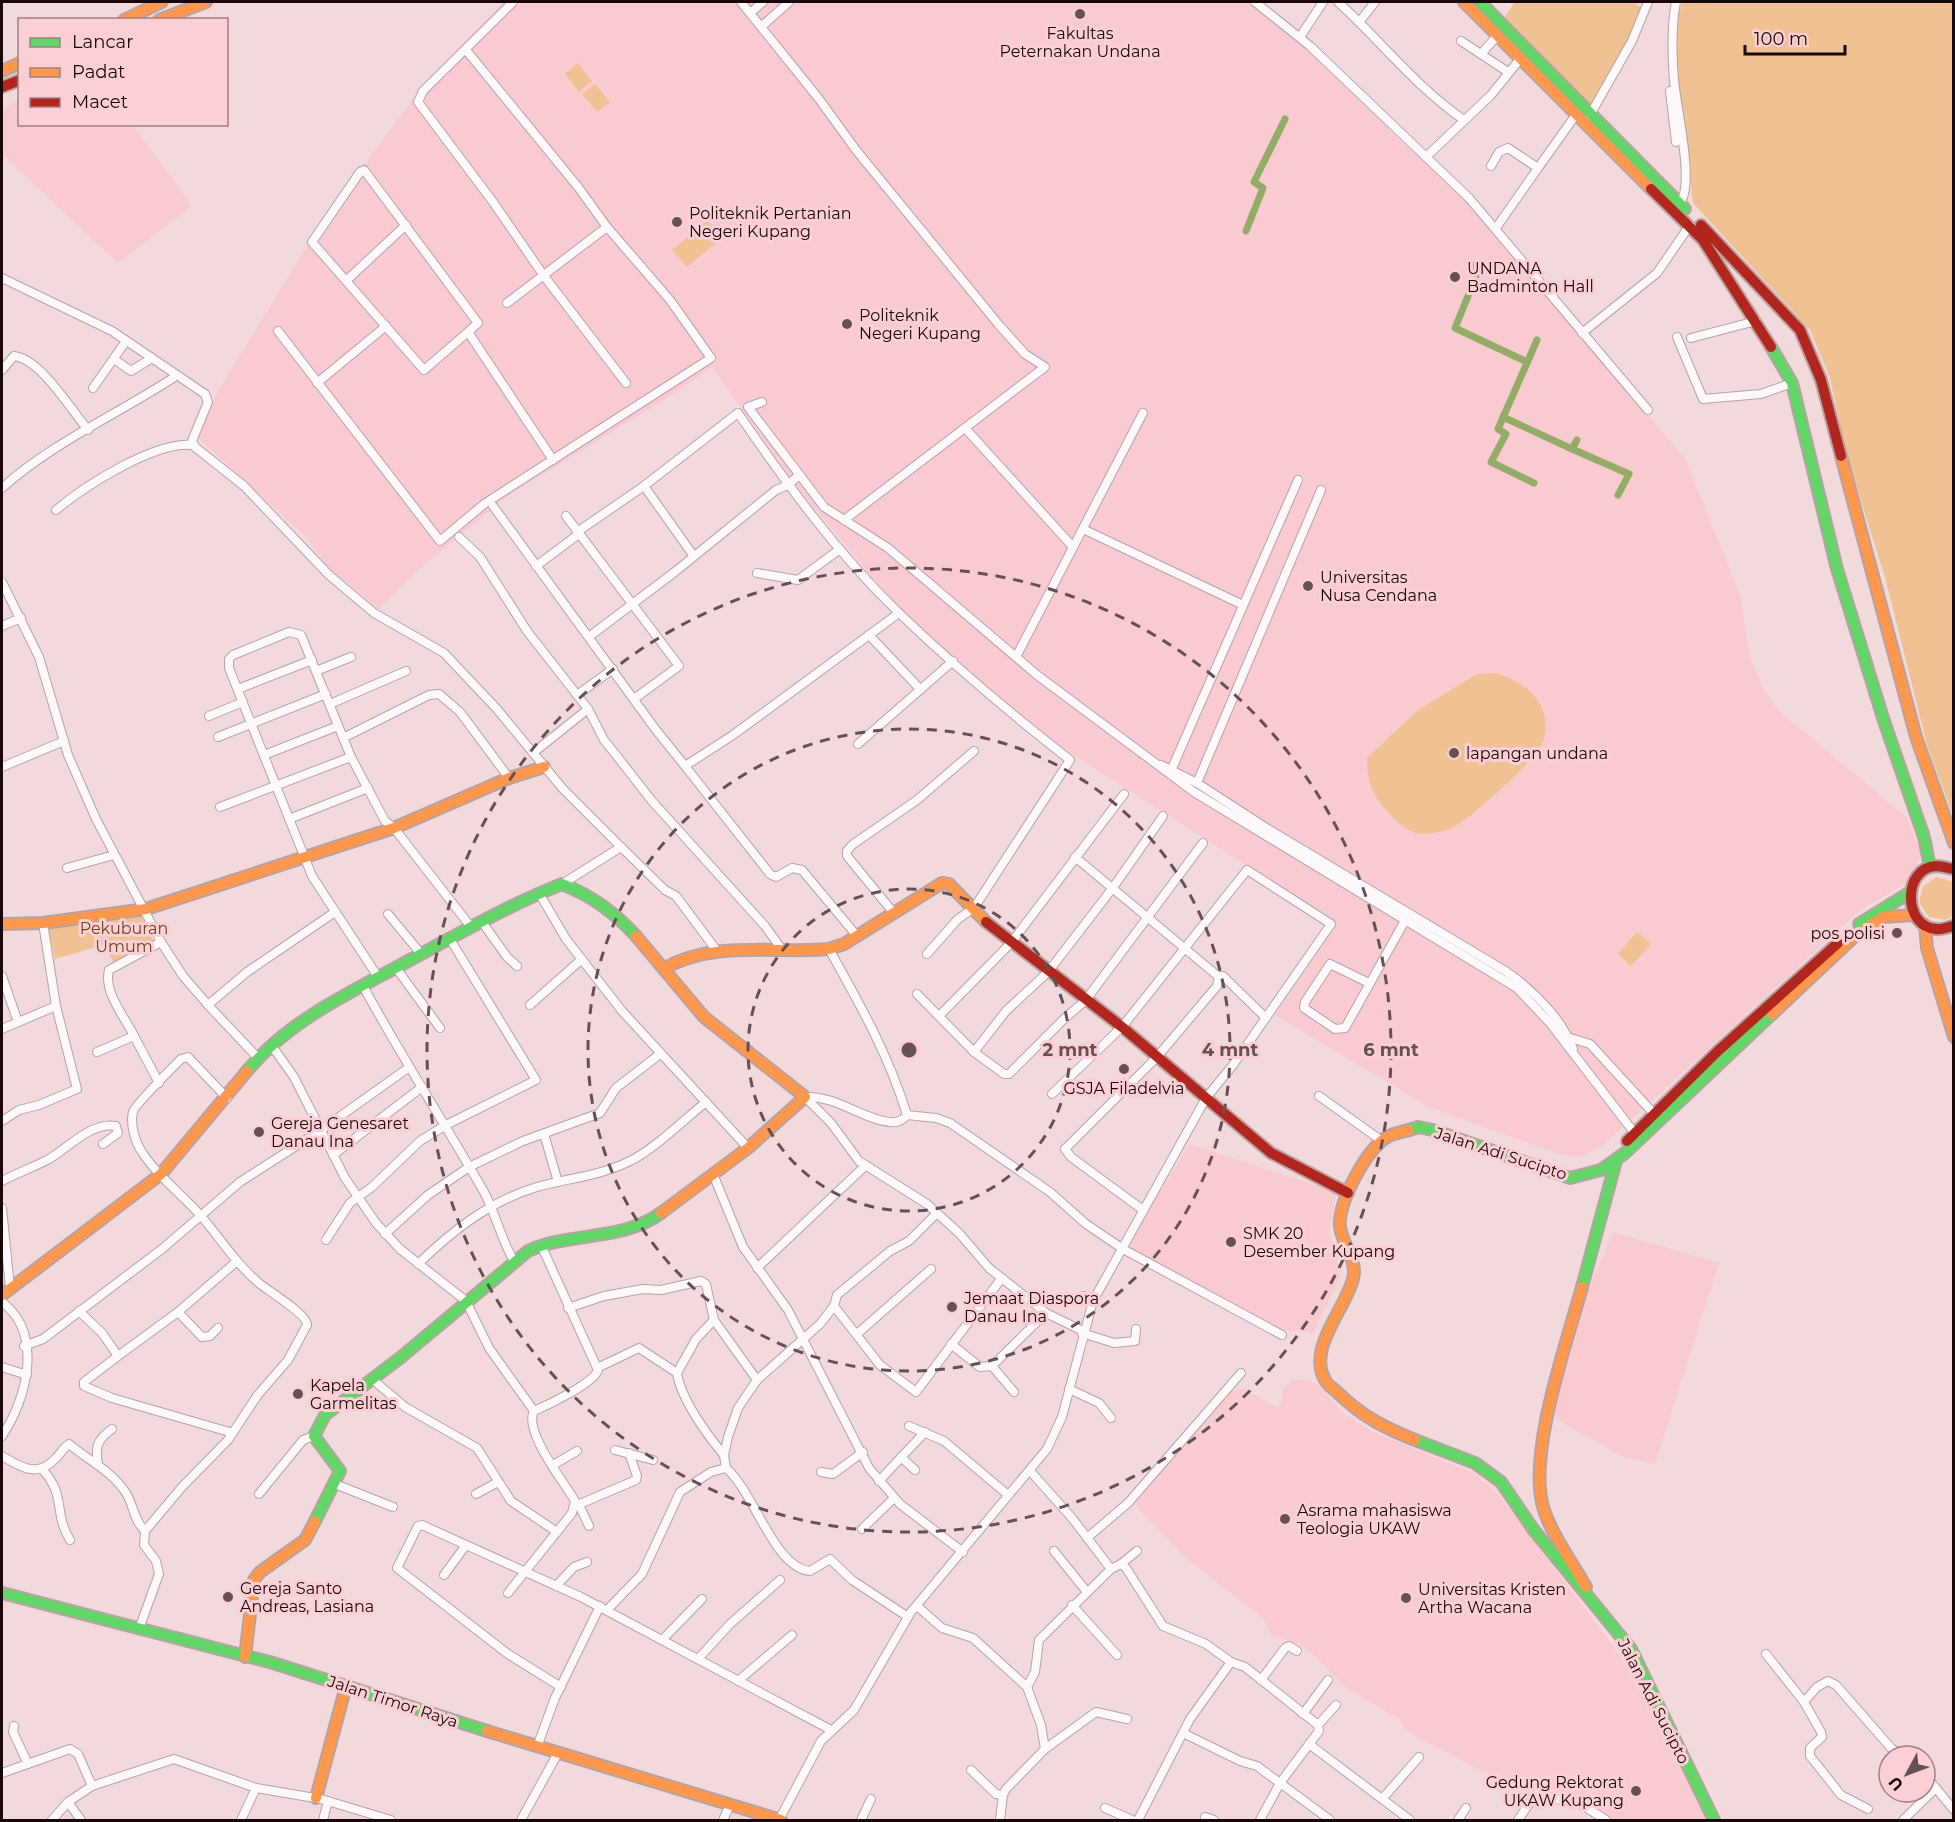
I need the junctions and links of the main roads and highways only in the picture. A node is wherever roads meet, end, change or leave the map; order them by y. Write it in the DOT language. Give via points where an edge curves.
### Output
graph roads {
  1 [pos="162,2"];
  2 [pos="206,2"];
  3 [pos="1464,2"];
  4 [pos="1480,2"];
  5 [pos="128,18"];
  6 [pos="164,18"];
  7 [pos="17,64"];
  8 [pos="2,71"];
  9 [pos="18,79"];
  10 [pos="2,87"];
  11 [pos="1765,293"];
  12 [pos="1747,306"];
  13 [pos="544,767"];
  14 [pos="1953,843"];
  15 [pos="1930,867"];
  16 [pos="1953,869"];
  17 [pos="1909,892"];
  18 [pos="1914,915"];
  19 [pos="2,924"];
  20 [pos="1925,925"];
  21 [pos="1953,926"];
  22 [pos="664,968"];
  23 [pos="1953,1037"];
  24 [pos="1656,1116"];
  25 [pos="1616,1161"];
  26 [pos="1348,1193"];
  27 [pos="6,1291"];
  28 [pos="2,1593"];
  29 [pos="1588,1593"];
  30 [pos="245,1657"];
  31 [pos="346,1686"];
  32 [pos="316,1798"];
  33 [pos="780,1820"];
  34 [pos="1714,1821"];
  1 -- 5 [label="main road"];
  2 -- 6 [label="main road"];
  3 -- 12 [label="main road" via="1575,116 1690,225"];
  4 -- 11 [label="main road"];
  7 -- 8 [label="main road"];
  9 -- 10 [label="main road"];
  11 -- 12 [label="main road"];
  11 -- 14 [label="main road" via="1800,330 1821,380 1916,737"];
  12 -- 15 [label="main road" via="1792,382 1838,569 1924,837"];
  13 -- 19 [label="main road" via="394,828 146,909 43,923"];
  15 -- 16 [label="main road"];
  15 -- 17 [label="main road, Jalan Adi Sucipto" via="1920,873"];
  17 -- 18 [label="main road"];
  17 -- 24 [label="main road, Jalan Adi Sucipto" via="1854,929"];
  18 -- 20 [label="main road"];
  18 -- 24 [label="main road, Jalan Adi Sucipto" via="1883,917 1856,935"];
  20 -- 21 [label="main road" via="1935,929"];
  20 -- 23 [label="main road" via="1927,948"];
  22 -- 26 [label="main road" via="675,960 717,951 829,949 945,883 953,886 1011,943 1122,1028 1283,1161"];
  22 -- 27 [label="main road" via="618,918 593,900 562,884 539,893 308,1016 258,1058 161,1174"];
  22 -- 30 [label="main road" via="704,1017 805,1097 748,1148 653,1219 600,1236 541,1245 325,1415 314,1436 316,1444 337,1463 340,1471 305,1540 254,1580"];
  24 -- 25 [label="main road, Jalan Adi Sucipto" via="1628,1140 1625,1154"];
  25 -- 26 [label="main road, Jalan Adi Sucipto" via="1601,1170 1570,1178 1418,1127 1397,1131 1382,1141 1367,1158"];
  25 -- 29 [label="main road" via="1546,1421 1539,1469 1544,1510"];
  26 -- 29 [label="main road, Jalan Adi Sucipto" via="1339,1221 1354,1275 1320,1353 1325,1381 1372,1422 1493,1474 1533,1529"];
  28 -- 30 [label="main road, Jalan Timor Raya"];
  29 -- 34 [label="main road, Jalan Adi Sucipto" via="1630,1649"];
  30 -- 31 [label="main road, Jalan Timor Raya"];
  31 -- 32 [label="main road"];
  31 -- 33 [label="main road, Jalan Timor Raya"];
}
